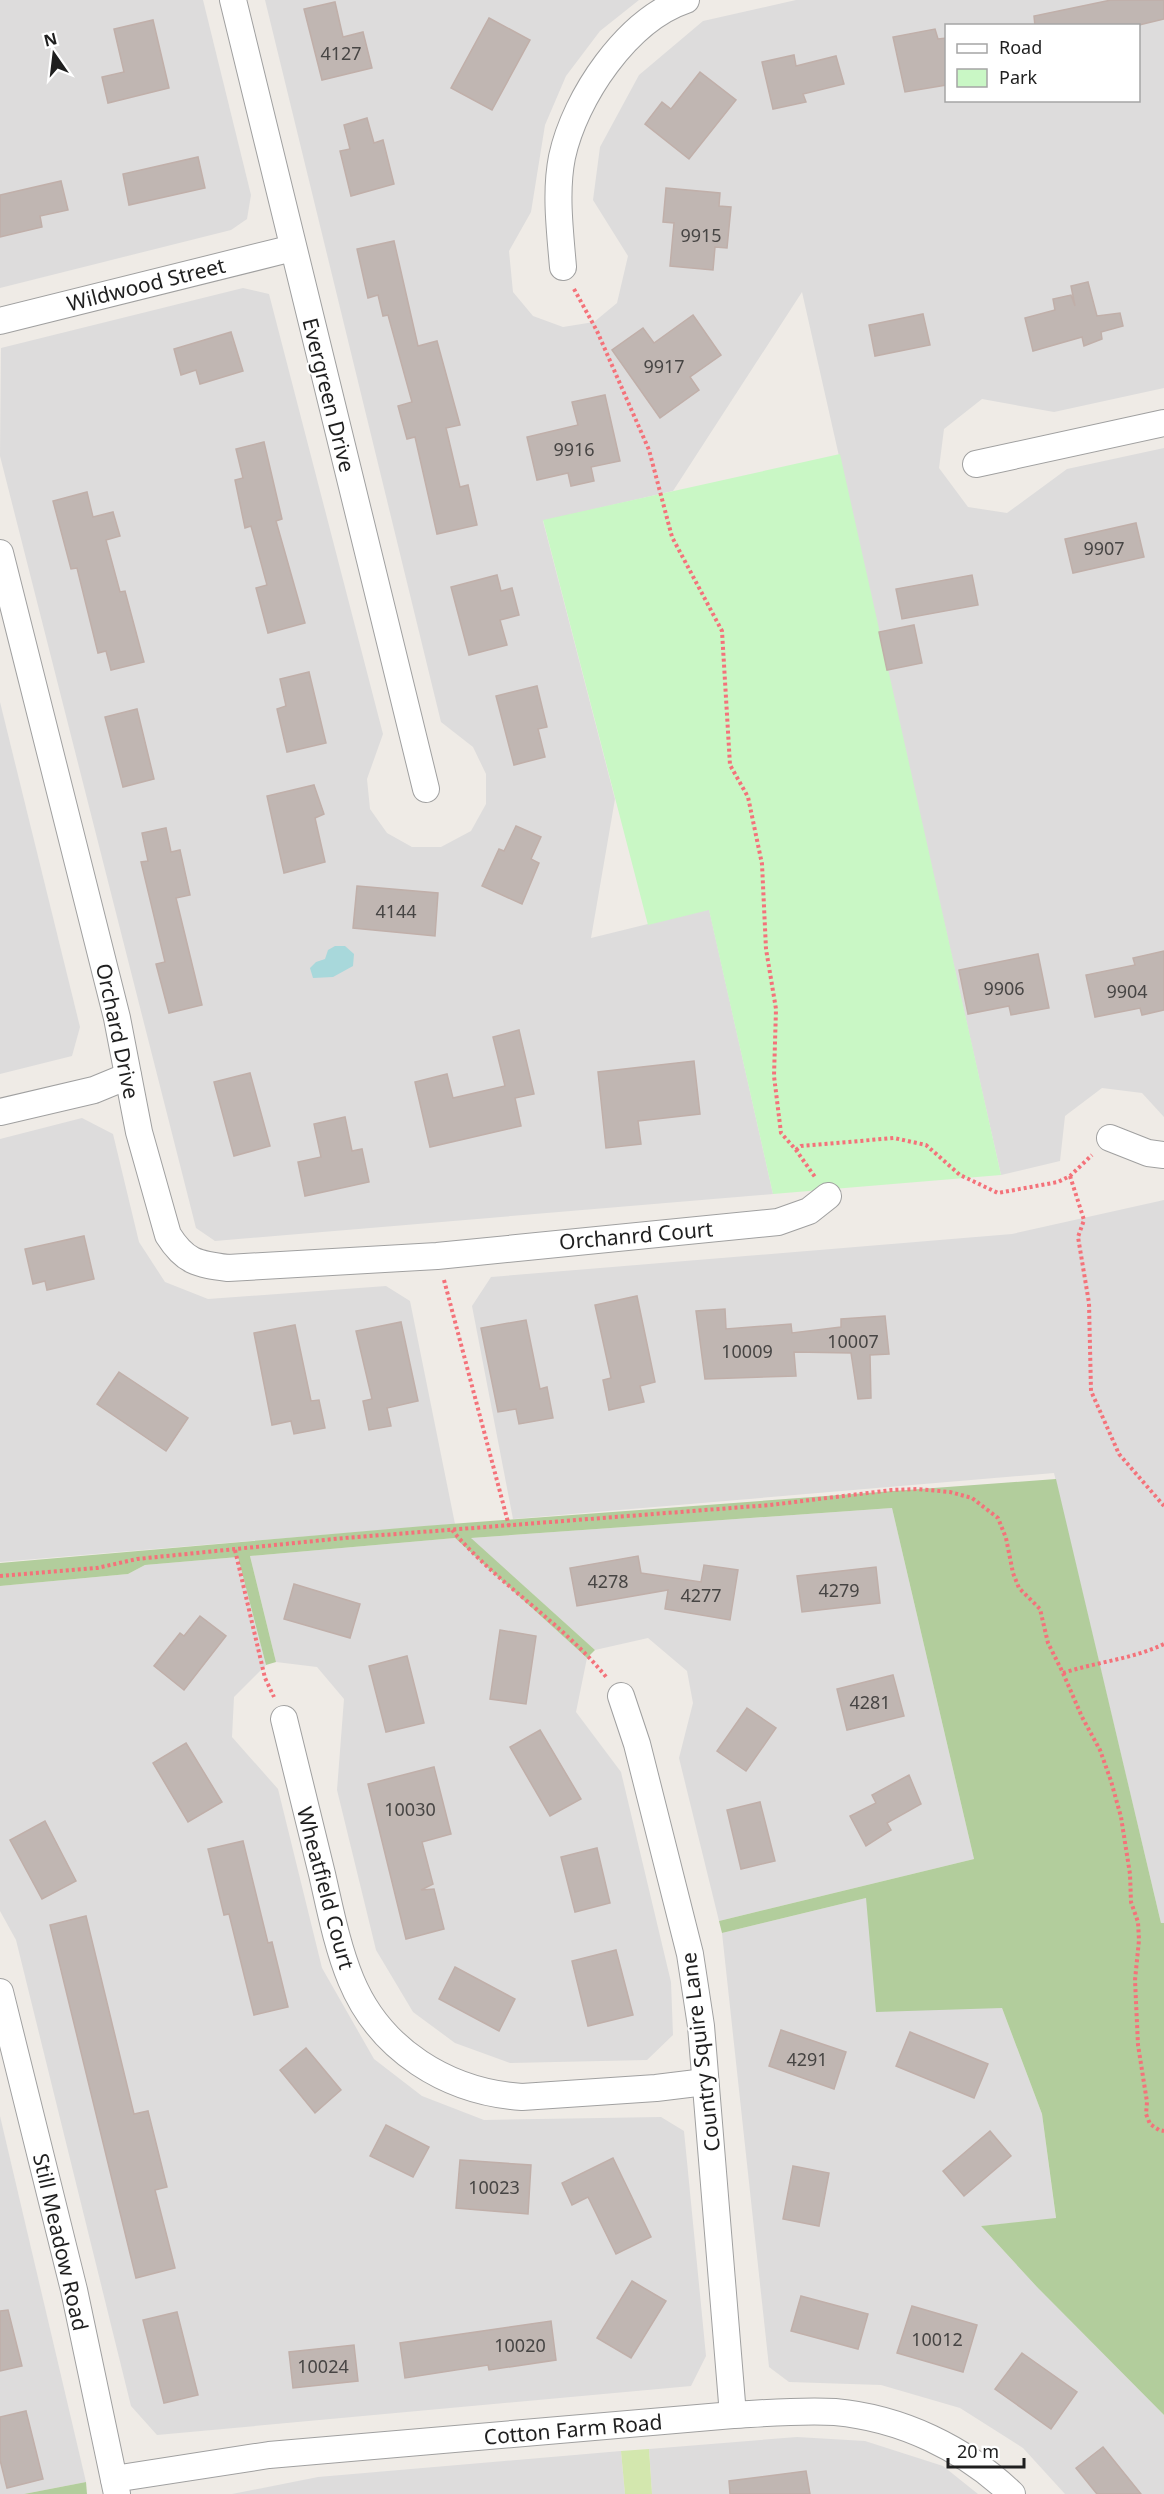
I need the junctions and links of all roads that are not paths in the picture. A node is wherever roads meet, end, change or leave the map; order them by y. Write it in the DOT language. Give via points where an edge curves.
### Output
graph roads {
  1 [pos="233,0"];
  2 [pos="686,0"];
  3 [pos="293,248"];
  4 [pos="563,267"];
  5 [pos="0,321"];
  6 [pos="1164,423"];
  7 [pos="976,464"];
  8 [pos="0,553"];
  9 [pos="426,789"];
  10 [pos="128,1077"];
  11 [pos="0,1112"];
  12 [pos="1110,1138"];
  13 [pos="1164,1155"];
  14 [pos="828,1196"];
  15 [pos="437,1256"];
  16 [pos="621,1696"];
  17 [pos="284,1719"];
  18 [pos="0,1992"];
  19 [pos="705,2082"];
  20 [pos="734,2415"];
  21 [pos="116,2487"];
  22 [pos="1012,2494"];
  1 -- 3 [label="street, Evergreen Drive"];
  2 -- 4 [label="street" via="640,27 603,66 578,112 562,157 559,209"];
  3 -- 5 [label="street, Wildwood Street"];
  3 -- 9 [label="street, Evergreen Drive"];
  6 -- 7 [label="street"];
  8 -- 10 [label="street, Orchard Drive" via="117,1018"];
  10 -- 11 [label="street" via="94,1090"];
  10 -- 15 [label="street, Orchard Drive" via="168,1235 188,1259 228,1268"];
  12 -- 13 [label="street"];
  14 -- 15 [label="street, Orchanrd Court" via="809,1211 778,1222"];
  16 -- 19 [label="street, Country Squire Lane" via="637,1744 690,1954"];
  17 -- 19 [label="street, Wheatfield Court" via="338,1942 351,1980 370,2016 400,2049 449,2080 504,2096"];
  18 -- 21 [label="street, Still Meadow Road" via="74,2290"];
  19 -- 20 [label="street, Country Squire Lane"];
  20 -- 21 [label="street, Cotton Farm Road" via="269,2455"];
  20 -- 22 [label="street, Cotton Farm Road" via="809,2411 872,2418 944,2445 979,2466"];
}
